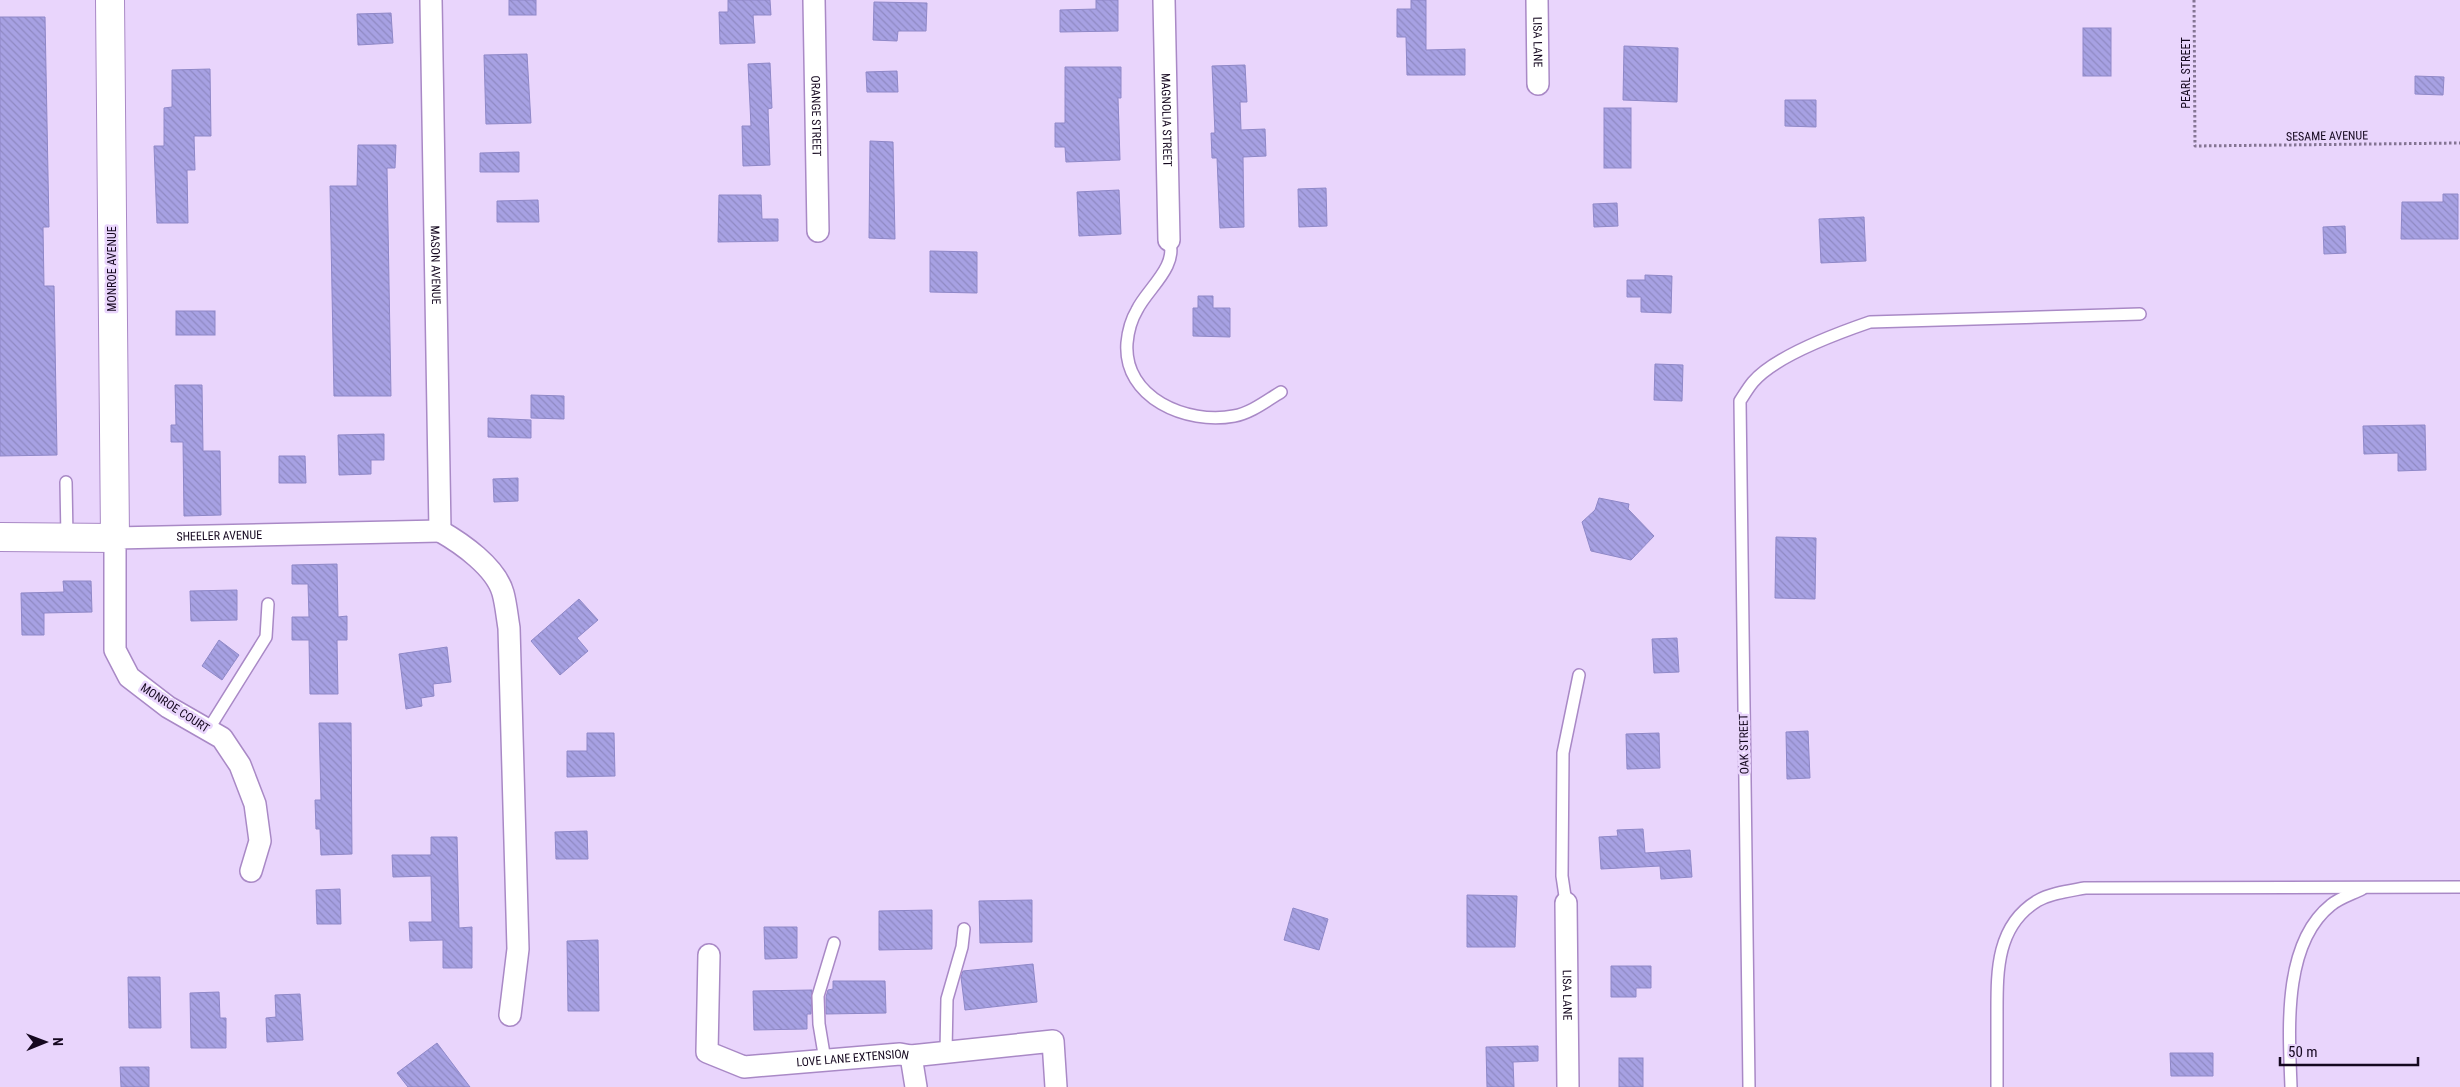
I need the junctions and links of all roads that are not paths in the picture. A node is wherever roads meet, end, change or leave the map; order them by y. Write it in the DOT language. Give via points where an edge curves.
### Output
graph roads {
  1 [pos="110,0"];
  2 [pos="431,0"];
  3 [pos="814,0"];
  4 [pos="1164,0"];
  5 [pos="1537,0"];
  6 [pos="1538,84"];
  7 [pos="818,231"];
  8 [pos="1169,240"];
  9 [pos="2140,314"];
  10 [pos="1281,392"];
  11 [pos="66,482"];
  12 [pos="440,531"];
  13 [pos="0,537"];
  14 [pos="68,538"];
  15 [pos="115,538"];
  16 [pos="268,604"];
  17 [pos="1579,676"];
  18 [pos="208,730"];
  19 [pos="251,871"];
  20 [pos="2365,887"];
  21 [pos="2460,887"];
  22 [pos="1566,903"];
  23 [pos="964,929"];
  24 [pos="834,943"];
  25 [pos="709,955"];
  26 [pos="510,1015"];
  27 [pos="946,1052"];
  28 [pos="911,1056"];
  29 [pos="825,1060"];
  30 [pos="916,1087"];
  31 [pos="1056,1087"];
  32 [pos="1568,1087"];
  33 [pos="1749,1087"];
  34 [pos="1997,1087"];
  35 [pos="2291,1087"];
  1 -- 15 [label="street, MONROE AVENUE"];
  2 -- 12 [label="street, MASON AVENUE"];
  3 -- 7 [label="street, ORANGE STREET"];
  4 -- 8 [label="street, MAGNOLIA STREET"];
  5 -- 6 [label="street, LISA LANE"];
  8 -- 10 [label="lane" via="1171,252 1167,265 1129,328 1129,363 1144,391 1155,401 1171,408 1207,418 1248,412"];
  9 -- 33 [label="lane, OAK STREET" via="1870,322 1838,332 1768,369 1753,382 1740,401"];
  11 -- 14 [label="lane"];
  12 -- 15 [label="street, SHEELER AVENUE"];
  12 -- 26 [label="street" via="464,545 492,574 502,591 509,628 518,949"];
  13 -- 14 [label="street, SHEELER AVENUE"];
  14 -- 15 [label="street, SHEELER AVENUE"];
  15 -- 18 [label="street, MONROE COURT" via="115,650 129,677 168,707"];
  16 -- 18 [label="lane" via="266,638"];
  17 -- 22 [label="lane" via="1563,753 1562,876"];
  18 -- 19 [label="street, MONROE COURT" via="222,738 240,765 255,804 260,841"];
  20 -- 21 [label="lane"];
  20 -- 34 [label="lane" via="2085,888 2037,901 2019,916 2008,931 1997,965"];
  20 -- 35 [label="lane" via="2331,904 2304,939 2292,996"];
  22 -- 32 [label="street, LISA LANE"];
  23 -- 27 [label="lane" via="947,999"];
  24 -- 29 [label="lane" via="818,996"];
  25 -- 29 [label="street, LOVE LANE EXTENSION" via="707,1052 744,1067"];
  27 -- 28 [label="street, LOVE LANE EXTENSION"];
  27 -- 31 [label="street, LOVE LANE EXTENSION" via="1053,1041"];
  28 -- 29 [label="street, LOVE LANE EXTENSION" via="900,1054"];
  28 -- 30 [label="street"];
}
